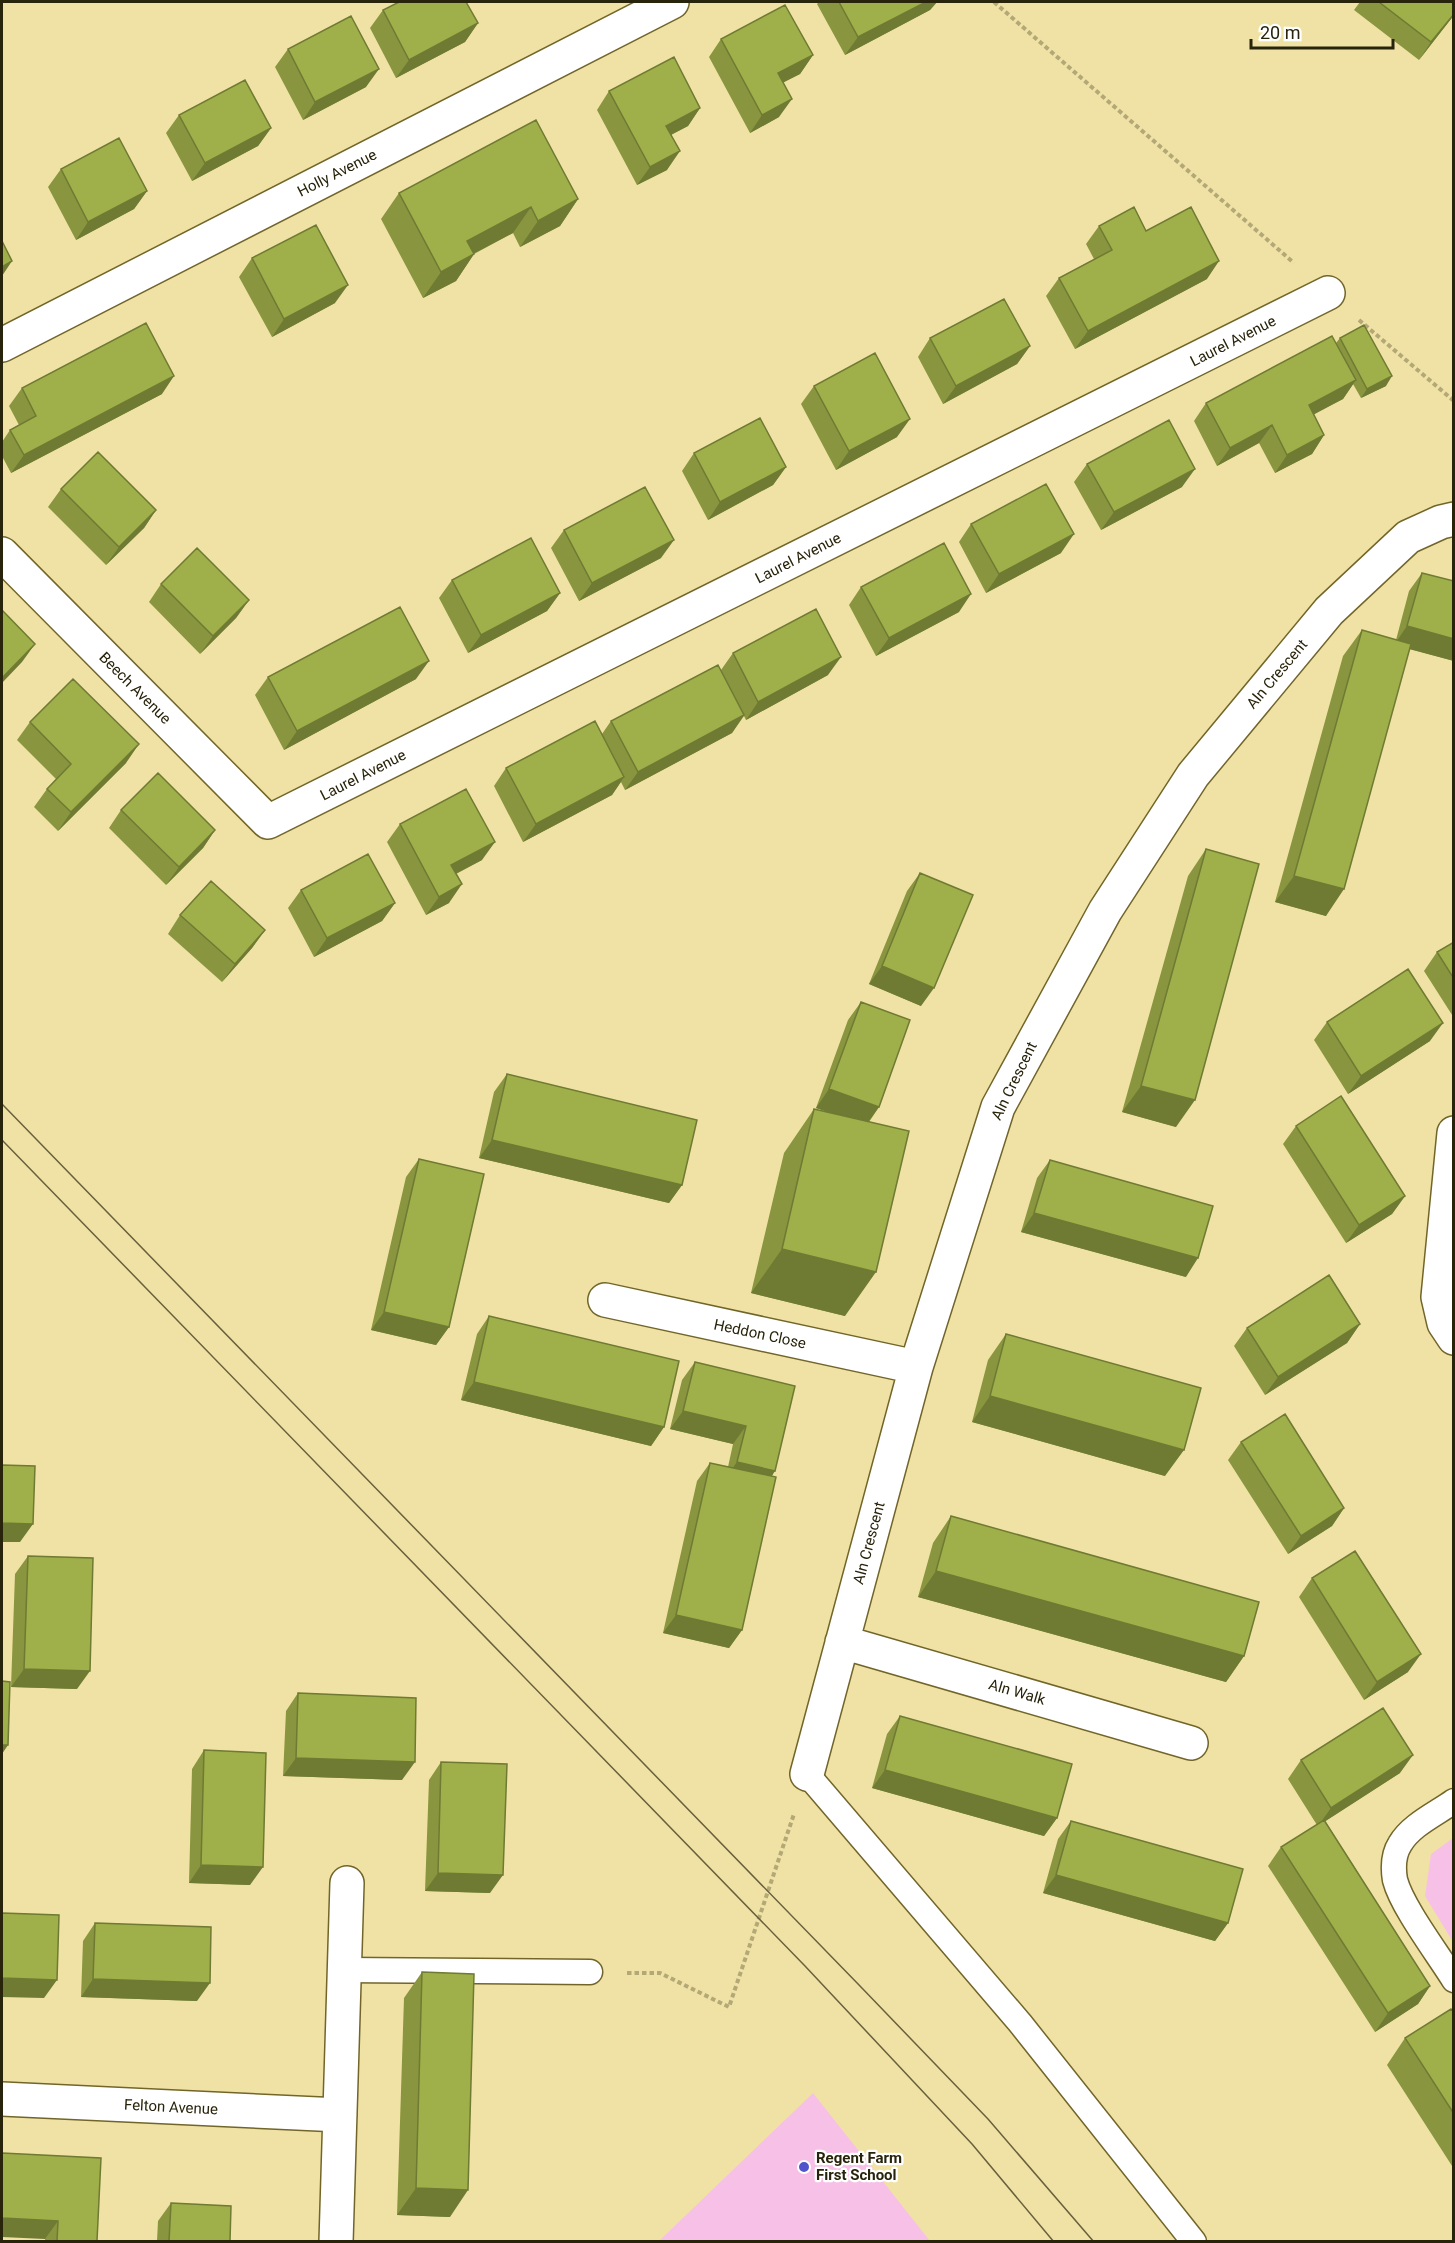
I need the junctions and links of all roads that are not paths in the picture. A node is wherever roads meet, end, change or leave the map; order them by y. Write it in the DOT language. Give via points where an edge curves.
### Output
graph roads {
  1 [pos="672,2"];
  2 [pos="1328,293"];
  3 [pos="2,345"];
  4 [pos="1454,519"];
  5 [pos="2,554"];
  6 [pos="268,822"];
  7 [pos="1454,1133"];
  8 [pos="605,1300"];
  9 [pos="1454,1338"];
  10 [pos="916,1367"];
  11 [pos="842,1642"];
  12 [pos="1191,1743"];
  13 [pos="807,1774"];
  14 [pos="1454,1801"];
  15 [pos="347,1883"];
  16 [pos="344,1971"];
  17 [pos="590,1972"];
  18 [pos="1454,1980"];
  19 [pos="2,2098"];
  20 [pos="340,2115"];
  21 [pos="336,2241"];
  22 [pos="1194,2241"];
  1 -- 3 [label="street, Holly Avenue"];
  2 -- 6 [label="street, Laurel Avenue"];
  4 -- 10 [label="street, Aln Crescent" via="1408,537 1329,611 1193,775 1105,911 998,1107"];
  5 -- 6 [label="street, Beech Avenue"];
  7 -- 9 [label="street" via="1438,1297 1444,1323"];
  8 -- 10 [label="street, Heddon Close"];
  10 -- 11 [label="street, Aln Crescent"];
  11 -- 12 [label="street, Aln Walk"];
  11 -- 13 [label="street, Aln Crescent"];
  13 -- 22 [label="lane" via="1020,2023"];
  14 -- 18 [label="lane" via="1414,1828 1400,1844 1394,1860 1395,1880 1404,1900"];
  15 -- 16 [label="street"];
  16 -- 17 [label="lane"];
  16 -- 20 [label="street"];
  19 -- 20 [label="street, Felton Avenue"];
  20 -- 21 [label="street"];
}
